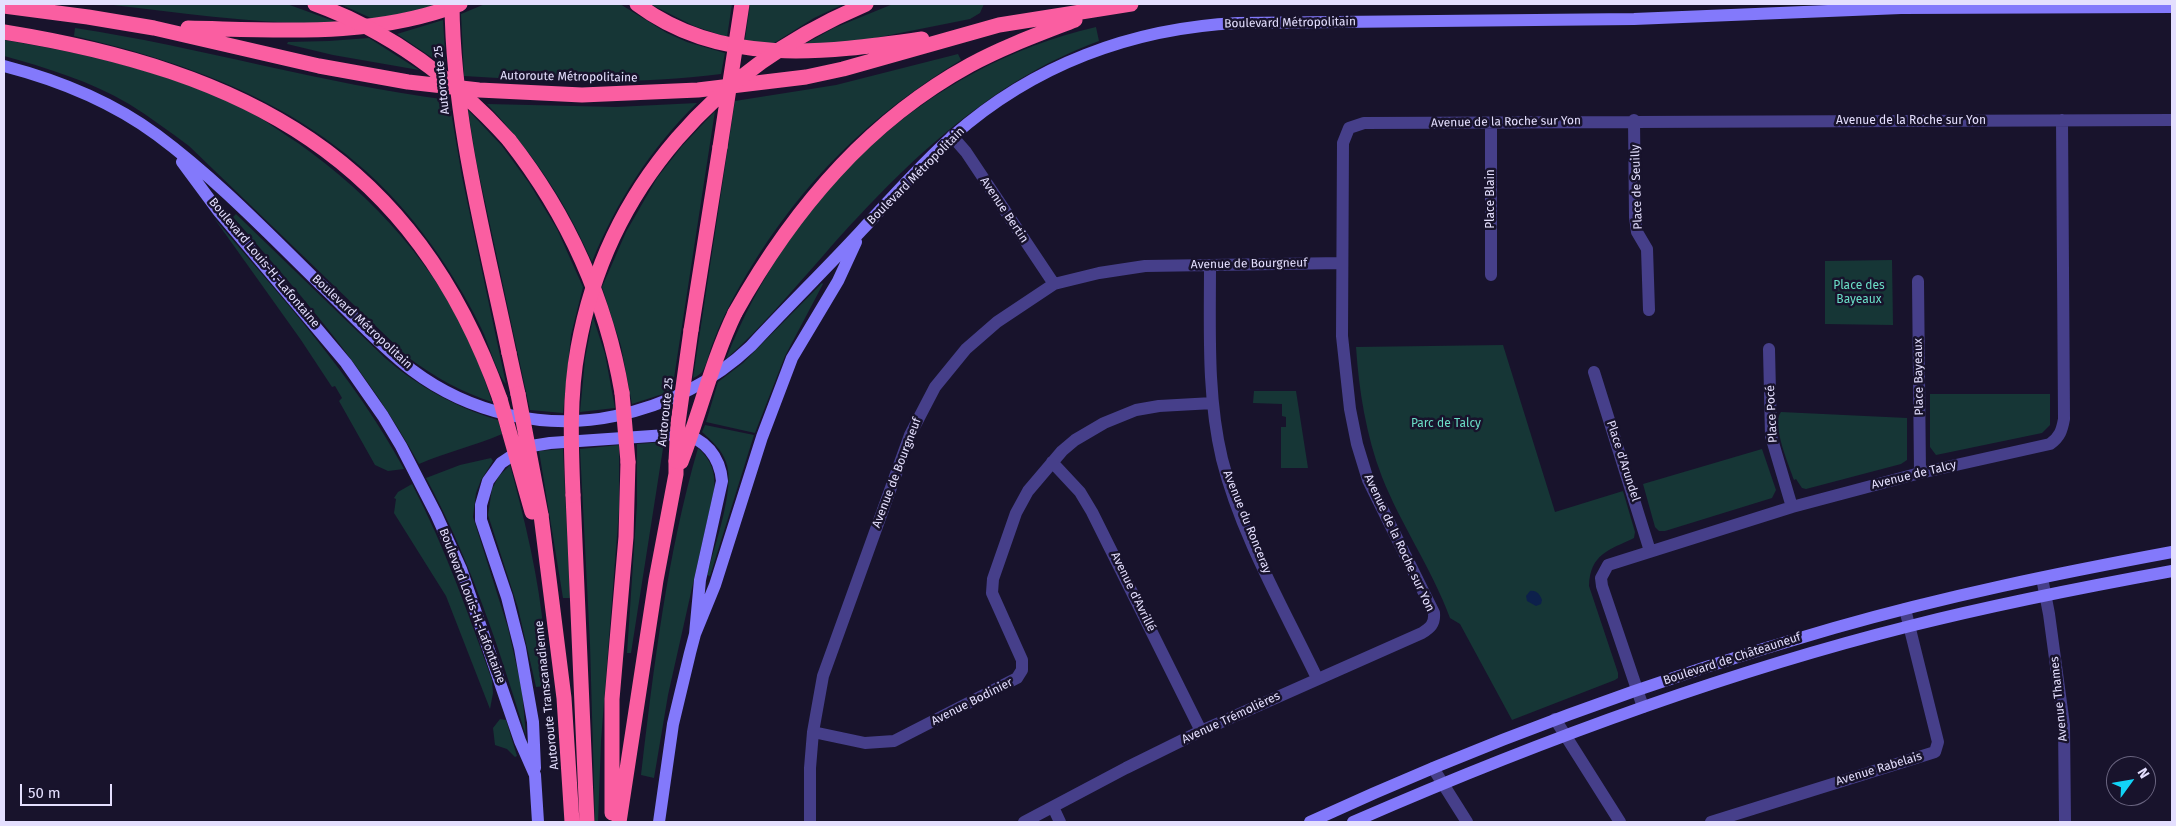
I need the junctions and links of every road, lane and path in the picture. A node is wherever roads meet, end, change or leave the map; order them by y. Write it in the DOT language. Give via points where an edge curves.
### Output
graph roads {
  1 [pos="315,4"];
  2 [pos="452,4"];
  3 [pos="460,4"];
  4 [pos="637,4"];
  5 [pos="742,4"];
  6 [pos="866,4"];
  7 [pos="1131,4"];
  8 [pos="4,6"];
  9 [pos="2172,7"];
  10 [pos="1103,10"];
  11 [pos="999,25"];
  12 [pos="154,28"];
  13 [pos="4,32"];
  14 [pos="4,66"];
  15 [pos="1634,120"];
  16 [pos="2062,120"];
  17 [pos="2172,120"];
  18 [pos="1491,123"];
  19 [pos="952,136"];
  20 [pos="168,144"];
  21 [pos="860,232"];
  22 [pos="1342,263"];
  23 [pos="1210,266"];
  24 [pos="1491,275"];
  25 [pos="1918,281"];
  26 [pos="1054,284"];
  27 [pos="1649,310"];
  28 [pos="1769,349"];
  29 [pos="1594,372"];
  30 [pos="1213,403"];
  31 [pos="1052,462"];
  32 [pos="677,466"];
  33 [pos="1920,473"];
  34 [pos="1792,507"];
  35 [pos="537,515"];
  36 [pos="1650,551"];
  37 [pos="2172,552"];
  38 [pos="2172,570"];
  39 [pos="2042,578"];
  40 [pos="2045,594"];
  41 [pos="1905,609"];
  42 [pos="1434,616"];
  43 [pos="1909,626"];
  44 [pos="695,634"];
  45 [pos="1317,678"];
  46 [pos="1637,690"];
  47 [pos="1643,707"];
  48 [pos="1555,719"];
  49 [pos="1201,731"];
  50 [pos="813,732"];
  51 [pos="1565,735"];
  52 [pos="1433,768"];
  53 [pos="535,775"];
  54 [pos="1442,783"];
  55 [pos="1053,807"];
  56 [pos="538,822"];
  57 [pos="572,822"];
  58 [pos="587,822"];
  59 [pos="612,822"];
  60 [pos="619,822"];
  61 [pos="658,822"];
  62 [pos="810,822"];
  63 [pos="1024,822"];
  64 [pos="1060,822"];
  65 [pos="1310,822"];
  66 [pos="1353,822"];
  67 [pos="1467,822"];
  68 [pos="1620,822"];
  69 [pos="1711,822"];
  70 [pos="2065,822"];
  1 -- 59 [label="highway, bridge" via="374,30 421,60 461,91 509,140 552,200 582,260 604,320 622,392 628,462 626,537 612,699"];
  2 -- 35 [label="highway, Autoroute 25, bridge" via="456,75 465,143 527,434"];
  3 -- 12 [label="highway" via="395,23 352,29"];
  4 -- 11 [label="highway" via="687,31 726,44 775,52 875,46"];
  5 -- 32 [label="highway, Autoroute 25, bridge" via="691,330 678,423"];
  6 -- 58 [label="highway, bridge" via="796,39 765,59 683,130 650,171 630,203 599,269 580,339 572,412"];
  7 -- 10 [label="highway, Autoroute Métropolitaine"];
  8 -- 12 [label="highway, Autoroute Métropolitaine"];
  9 -- 19 [label="main road, Boulevard Métropolitain" via="1889,8 1634,19 1201,25 1120,42 1067,62 1019,87"];
  10 -- 11 [label="highway, Autoroute Métropolitaine"];
  10 -- 32 [label="highway, bridge" via="971,65 889,119 842,162 768,257 735,313"];
  11 -- 12 [label="highway, Autoroute Métropolitaine" via="843,70 806,77 698,90 588,95 479,90 408,82 319,66"];
  13 -- 35 [label="highway, bridge" via="88,48 176,73 246,100 309,138 363,181 418,242 453,293 484,357"];
  14 -- 20 [label="main road, Boulevard Métropolitain" via="84,93 132,118"];
  15 -- 16 [label="street, Avenue de la Roche sur Yon"];
  15 -- 18 [label="street, Avenue de la Roche sur Yon"];
  15 -- 27 [label="street, Place de Seuilly" via="1637,232 1647,249"];
  16 -- 17 [label="street, Avenue de la Roche sur Yon"];
  16 -- 33 [label="street, Avenue de Talcy" via="2062,430 2050,444"];
  18 -- 22 [label="street, Avenue de la Roche sur Yon" via="1364,123 1349,128 1343,143"];
  18 -- 24 [label="street, Place Blain"];
  19 -- 21 [label="main road, Boulevard Métropolitain"];
  19 -- 26 [label="street, Avenue Bertin"];
  20 -- 21 [label="main road, Boulevard Métropolitain" via="233,198 385,347 413,370 470,403 538,420 573,421 613,416 653,406 700,385 746,351"];
  20 -- 53 [label="main road, Boulevard Louis-H.-Lafontaine" via="219,212 327,338 372,399 401,446 461,569 520,741"];
  21 -- 44 [label="main road" via="838,281 797,350 778,392 715,586"];
  22 -- 23 [label="street, Avenue de Bourgneuf"];
  22 -- 42 [label="street, Avenue de la Roche sur Yon" via="1343,352 1357,444 1368,480"];
  23 -- 26 [label="street, Avenue de Bourgneuf" via="1124,268"];
  23 -- 30 [label="street, Avenue du Ronceray"];
  25 -- 33 [label="street, Place Bayeaux"];
  26 -- 50 [label="street, Avenue de Bourgneuf" via="987,329 956,360 924,404 824,676"];
  28 -- 34 [label="street, Place Pocé" via="1771,436"];
  29 -- 36 [label="street, Place d'Arundel"];
  30 -- 31 [label="street, Avenue Bodinier" via="1159,406 1126,414 1082,435"];
  30 -- 45 [label="street, Avenue du Ronceray" via="1222,458 1238,507"];
  31 -- 49 [label="street, Avenue d'Avrillé" via="1080,492 1092,512"];
  31 -- 50 [label="street, Avenue Bodinier" via="1024,497 993,579 992,593 1022,660 1022,670 1017,678 894,741 865,743"];
  32 -- 60 [label="highway, Autoroute 25"];
  33 -- 34 [label="street, Avenue de Talcy"];
  34 -- 36 [label="street, Avenue de Talcy"];
  35 -- 57 [label="highway, Autoroute Transcanadienne" via="564,698"];
  36 -- 46 [label="street, Avenue de Talcy" via="1608,565 1601,578"];
  37 -- 39 [label="main road, Boulevard de Châteauneuf"];
  38 -- 40 [label="main road, Boulevard de Châteauneuf"];
  39 -- 40 [label="street, Avenue Thames"];
  39 -- 41 [label="main road, Boulevard de Châteauneuf"];
  40 -- 43 [label="main road, Boulevard de Châteauneuf"];
  40 -- 70 [label="street, Avenue Thames" via="2064,725"];
  41 -- 43 [label="street, Avenue Rabelais"];
  41 -- 46 [label="main road, Boulevard de Châteauneuf" via="1769,647"];
  42 -- 45 [label="street, Avenue Trémolières" via="1434,623 1429,629"];
  43 -- 47 [label="main road, Boulevard de Châteauneuf" via="1775,664"];
  43 -- 69 [label="street, Avenue Rabelais" via="1938,742 1935,752"];
  44 -- 53 [label="main road" via="700,580 722,481 720,466 708,447 695,437 681,434 550,443 525,447 501,463 484,490 481,520 522,655 534,722"];
  44 -- 61 [label="main road" via="673,724"];
  45 -- 49 [label="street, Avenue Trémolières"];
  46 -- 47 [label="street, Avenue de Talcy"];
  46 -- 48 [label="main road, Boulevard de Châteauneuf"];
  47 -- 51 [label="main road, Boulevard de Châteauneuf"];
  48 -- 51 [label="street"];
  48 -- 52 [label="main road, Boulevard de Châteauneuf"];
  49 -- 55 [label="street, Avenue Trémolières"];
  50 -- 62 [label="street, Avenue de Bourgneuf"];
  51 -- 54 [label="main road, Boulevard de Châteauneuf"];
  51 -- 68 [label="street"];
  52 -- 54 [label="street"];
  52 -- 65 [label="main road, Boulevard de Châteauneuf"];
  53 -- 56 [label="main road, Boulevard Louis-H.-Lafontaine"];
  54 -- 66 [label="main road, Boulevard de Châteauneuf"];
  54 -- 67 [label="street"];
  55 -- 63 [label="street, Avenue Trémolières"];
  55 -- 64 [label="street"];
}
